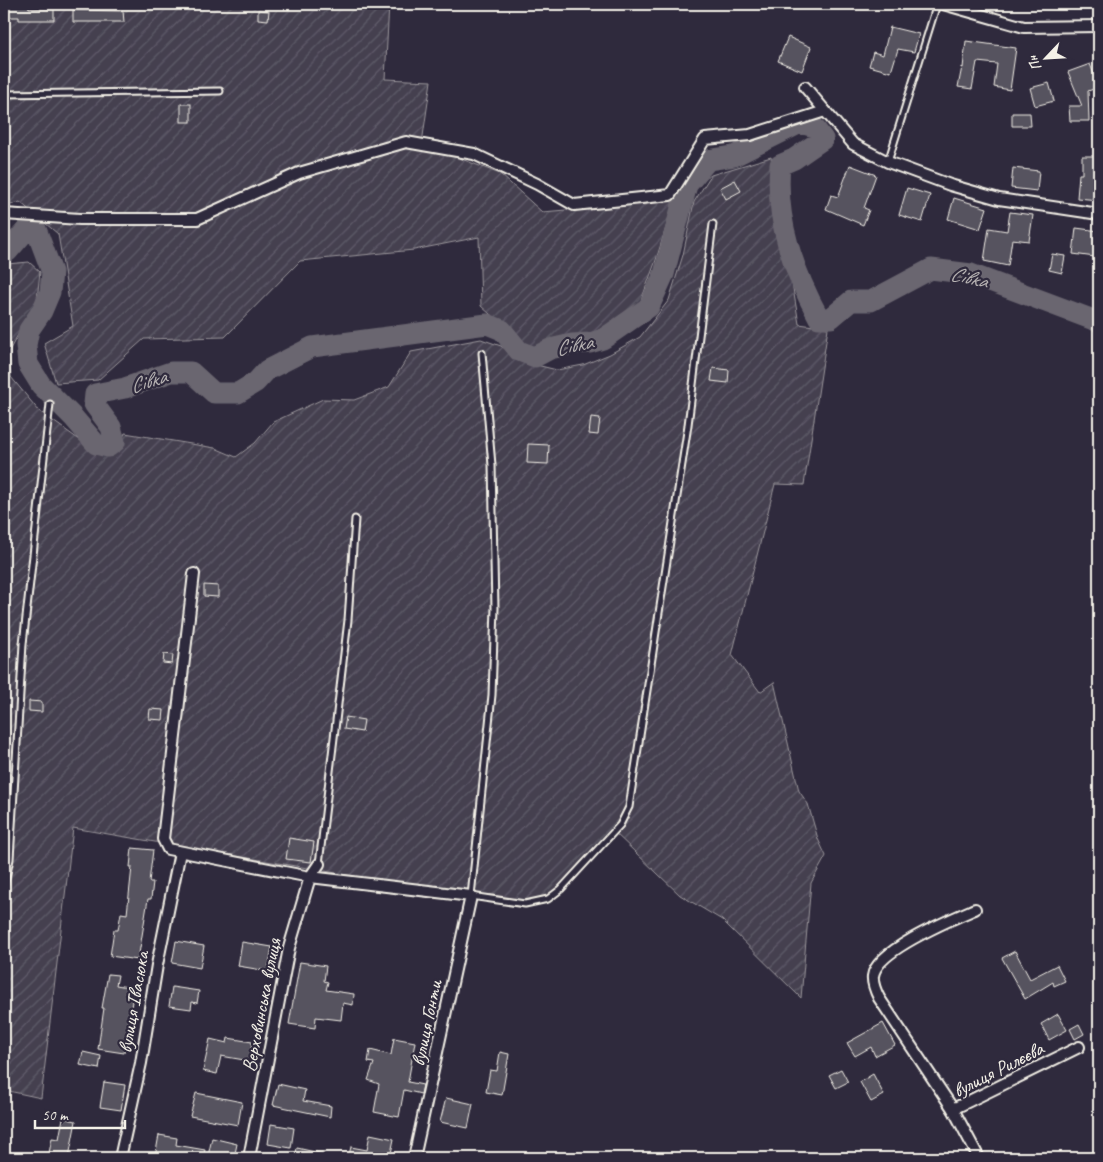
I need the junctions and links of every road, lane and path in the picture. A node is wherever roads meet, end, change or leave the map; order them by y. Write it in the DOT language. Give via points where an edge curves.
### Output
graph roads {
  1 [pos="937,4"];
  2 [pos="942,4"];
  3 [pos="1099,26"];
  4 [pos="805,87"];
  5 [pos="220,91"];
  6 [pos="4,94"];
  7 [pos="825,111"];
  8 [pos="888,162"];
  9 [pos="4,214"];
  10 [pos="1099,214"];
  11 [pos="713,224"];
  12 [pos="482,353"];
  13 [pos="50,404"];
  14 [pos="354,519"];
  15 [pos="194,574"];
  16 [pos="180,852"];
  17 [pos="319,864"];
  18 [pos="310,877"];
  19 [pos="4,887"];
  20 [pos="471,896"];
  21 [pos="975,909"];
  22 [pos="1078,1048"];
  23 [pos="953,1109"];
  24 [pos="120,1158"];
  25 [pos="249,1158"];
  26 [pos="414,1158"];
  27 [pos="979,1158"];
  1 -- 8 [label="lane"];
  2 -- 3 [label="street" via="1024,27"];
  4 -- 7 [label="street"];
  5 -- 6 [label="lane"];
  7 -- 8 [label="street" via="853,144"];
  7 -- 9 [label="street" via="750,136 705,139 670,195 574,205 474,154 406,142 299,173 198,219 80,219"];
  8 -- 10 [label="street" via="999,199"];
  11 -- 20 [label="lane" via="688,425 629,807 620,825 548,899 525,904"];
  12 -- 20 [label="lane" via="492,465 495,608 492,695"];
  13 -- 19 [label="lane" via="23,644 10,859"];
  14 -- 17 [label="lane" via="348,620"];
  15 -- 16 [label="street" via="163,839 168,849"];
  16 -- 18 [label="street"];
  16 -- 24 [label="street, вулиця Івасюка"];
  17 -- 18 [label="street, Верховинська вулиця"];
  18 -- 20 [label="street"];
  18 -- 25 [label="street, Верховинська вулиця" via="289,948"];
  20 -- 26 [label="street, вулиця Гонти"];
  21 -- 23 [label="street" via="924,932 880,962 873,976 879,998"];
  22 -- 23 [label="street, вулиця Рилєєва"];
  23 -- 27 [label="street, вулиця Рилєєва"];
}
